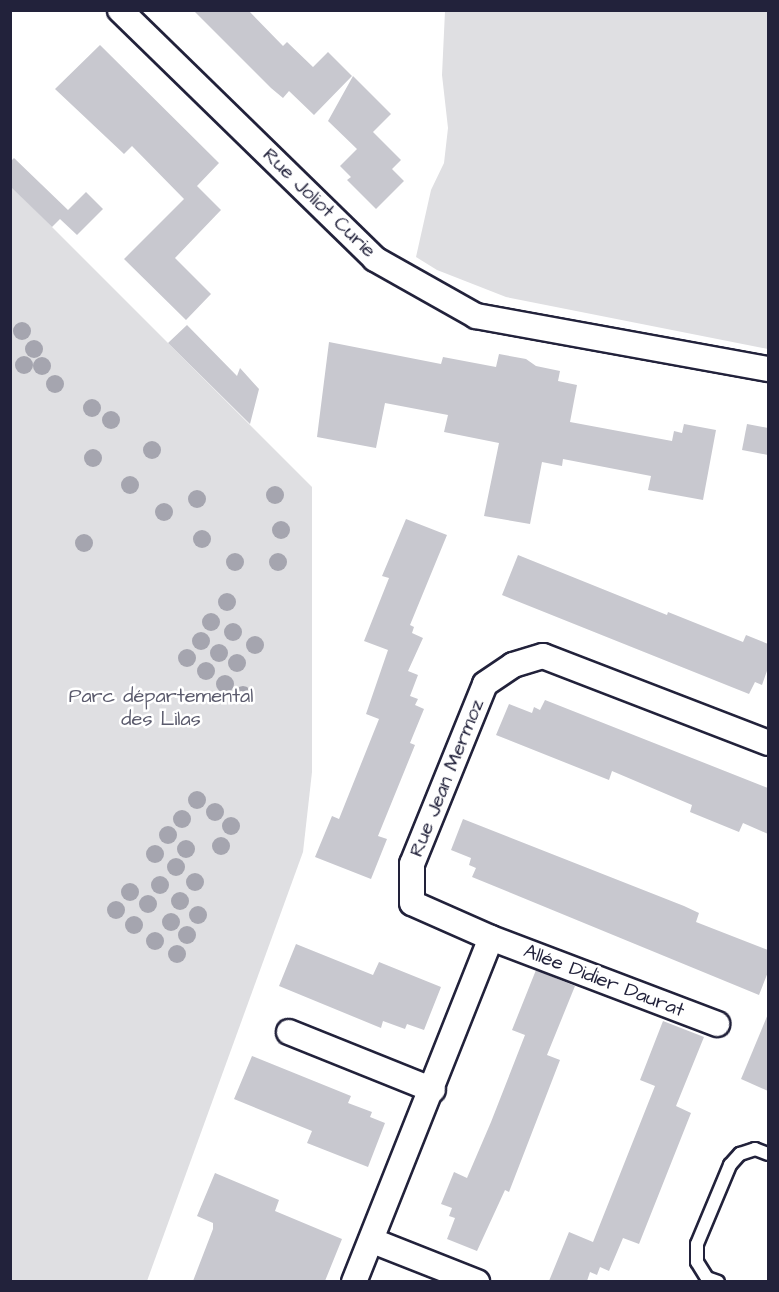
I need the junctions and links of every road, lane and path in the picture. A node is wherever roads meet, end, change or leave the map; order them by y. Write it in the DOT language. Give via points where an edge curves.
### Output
graph roads {
  1 [pos="120,10"];
  2 [pos="768,369"];
  3 [pos="768,743"];
  4 [pos="491,938"];
  5 [pos="717,1024"];
  6 [pos="289,1032"];
  7 [pos="433,1090"];
  8 [pos="768,1154"];
  9 [pos="373,1240"];
  10 [pos="354,1281"];
  11 [pos="477,1281"];
  12 [pos="718,1281"];
  1 -- 2 [label="street, Rue Joliot Curie" via="375,259 476,316"];
  3 -- 4 [label="street, Rue Jean Mermoz" via="543,656 513,665 484,684 412,864 412,903"];
  4 -- 5 [label="street, Allée Didier Daurat"];
  4 -- 7 [label="street"];
  6 -- 7 [label="street"];
  7 -- 9 [label="street"];
  8 -- 12 [label="lane" via="755,1149 740,1154 730,1165 698,1244 697,1262 707,1278"];
  9 -- 10 [label="street"];
  9 -- 11 [label="street"];
}
